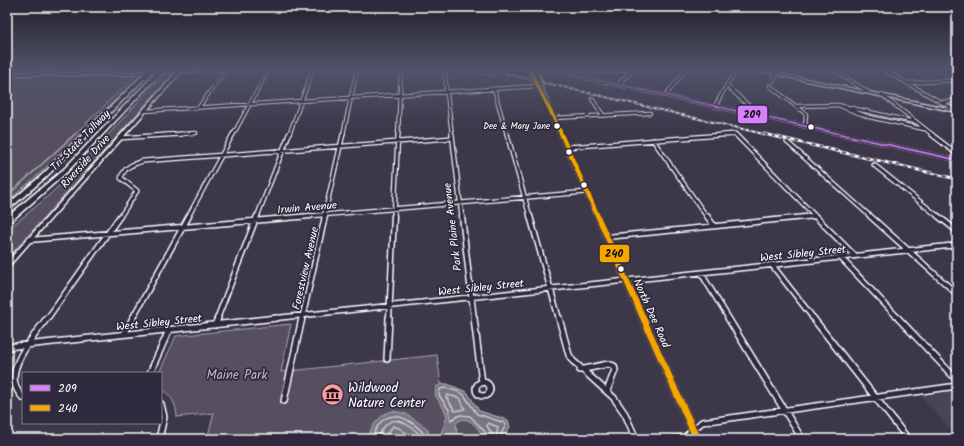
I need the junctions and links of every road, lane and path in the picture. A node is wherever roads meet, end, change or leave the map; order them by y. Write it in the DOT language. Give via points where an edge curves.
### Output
graph roads {
  1 [pos="494,89"];
  2 [pos="131,90"];
  3 [pos="143,90"];
  4 [pos="163,90"];
  5 [pos="211,90"];
  6 [pos="258,90"];
  7 [pos="306,90"];
  8 [pos="352,90"];
  9 [pos="399,90"];
  10 [pos="481,90"];
  11 [pos="541,90"];
  12 [pos="643,90"];
  13 [pos="670,90"];
  14 [pos="725,90"];
  15 [pos="731,90"];
  16 [pos="775,90"];
  17 [pos="858,90"];
  18 [pos="865,90"];
  19 [pos="920,90"];
  20 [pos="447,92"];
  21 [pos="868,92"];
  22 [pos="399,95"];
  23 [pos="666,95"];
  24 [pos="882,95"];
  25 [pos="350,98"];
  26 [pos="592,99"];
  27 [pos="302,101"];
  28 [pos="957,101"];
  29 [pos="942,102"];
  30 [pos="250,104"];
  31 [pos="838,105"];
  32 [pos="715,106"];
  33 [pos="797,106"];
  34 [pos="199,107"];
  35 [pos="144,111"];
  36 [pos="957,111"];
  37 [pos="650,113"];
  38 [pos="603,115"];
  39 [pos="760,116"];
  40 [pos="554,118"];
  41 [pos="915,122"];
  42 [pos="805,126"];
  43 [pos="925,129"];
  44 [pos="196,133"];
  45 [pos="119,138"];
  46 [pos="452,138"];
  47 [pos="653,140"];
  48 [pos="397,142"];
  49 [pos="787,142"];
  50 [pos="340,146"];
  51 [pos="567,147"];
  52 [pos="282,151"];
  53 [pos="957,154"];
  54 [pos="222,155"];
  55 [pos="957,160"];
  56 [pos="874,165"];
  57 [pos="587,192"];
  58 [pos="524,197"];
  59 [pos="460,203"];
  60 [pos="7,208"];
  61 [pos="394,208"];
  62 [pos="326,214"];
  63 [pos="816,216"];
  64 [pos="255,220"];
  65 [pos="7,221"];
  66 [pos="183,226"];
  67 [pos="714,226"];
  68 [pos="957,231"];
  69 [pos="108,233"];
  70 [pos="607,237"];
  71 [pos="29,240"];
  72 [pos="957,245"];
  73 [pos="908,250"];
  74 [pos="855,256"];
  75 [pos="841,258"];
  76 [pos="7,265"];
  77 [pos="772,265"];
  78 [pos="701,273"];
  79 [pos="627,281"];
  80 [pos="550,289"];
  81 [pos="957,294"];
  82 [pos="470,298"];
  83 [pos="388,306"];
  84 [pos="303,316"];
  85 [pos="215,325"];
  86 [pos="169,330"];
  87 [pos="124,334"];
  88 [pos="28,345"];
  89 [pos="7,347"];
  90 [pos="387,359"];
  91 [pos="580,370"];
  92 [pos="150,372"];
  93 [pos="957,380"];
  94 [pos="482,383"];
  95 [pos="957,386"];
  96 [pos="607,391"];
  97 [pos="22,397"];
  98 [pos="876,397"];
  99 [pos="284,401"];
  100 [pos="162,407"];
  101 [pos="784,410"];
  102 [pos="693,429"];
  103 [pos="159,439"];
  104 [pos="636,439"];
  105 [pos="675,439"];
  106 [pos="697,439"];
  107 [pos="802,439"];
  108 [pos="908,439"];
  1 -- 58 [label="street"];
  2 -- 60 [label="highway, Tri-State Tollway" via="44,176"];
  3 -- 65 [label="highway, Tri-State Tollway" via="66,170"];
  4 -- 35 [label="main road, Riverside Drive"];
  5 -- 34 [label="street"];
  6 -- 30 [label="street"];
  7 -- 27 [label="street"];
  8 -- 25 [label="street, Forestview Avenue"];
  9 -- 22 [label="street"];
  10 -- 20 [label="street"];
  11 -- 40 [label="main road, North Dee Road"];
  12 -- 23 [label="main road"];
  13 -- 23 [label="street"];
  14 -- 32 [label="street"];
  15 -- 39 [label="street"];
  16 -- 33 [label="street"];
  17 -- 21 [label="main road"];
  18 -- 21 [label="street"];
  19 -- 29 [label="street"];
  20 -- 22 [label="street"];
  20 -- 46 [label="street, Park Plaine Avenue"];
  21 -- 24 [label="main road"];
  22 -- 25 [label="street"];
  22 -- 48 [label="street"];
  23 -- 32 [label="main road"];
  24 -- 36 [label="main road"];
  24 -- 41 [label="street"];
  25 -- 27 [label="street"];
  25 -- 50 [label="street, Forestview Avenue"];
  26 -- 38 [label="street"];
  27 -- 30 [label="street"];
  27 -- 52 [label="street"];
  28 -- 29 [label="street"];
  29 -- 36 [label="street"];
  30 -- 34 [label="street"];
  30 -- 54 [label="street"];
  31 -- 33 [label="street"];
  31 -- 41 [label="street"];
  31 -- 43 [label="street" via="854,113"];
  32 -- 39 [label="main road"];
  33 -- 42 [label="street" via="806,114"];
  34 -- 35 [label="street"];
  35 -- 45 [label="main road, Riverside Drive"];
  37 -- 38 [label="street"];
  38 -- 40 [label="street"];
  39 -- 42 [label="main road"];
  40 -- 51 [label="main road, North Dee Road"];
  41 -- 43 [label="street"];
  42 -- 55 [label="main road"];
  43 -- 53 [label="street"];
  44 -- 45 [label="street"];
  45 -- 71 [label="main road, Riverside Drive"];
  46 -- 48 [label="street"];
  46 -- 59 [label="street, Park Plaine Avenue"];
  47 -- 51 [label="street"];
  47 -- 63 [label="street" via="736,134"];
  47 -- 67 [label="street"];
  48 -- 50 [label="street"];
  48 -- 61 [label="street"];
  49 -- 73 [label="street"];
  50 -- 52 [label="street"];
  50 -- 62 [label="street, Forestview Avenue"];
  51 -- 57 [label="main road, North Dee Road"];
  52 -- 54 [label="street"];
  52 -- 64 [label="street"];
  54 -- 66 [label="street"];
  54 -- 69 [label="street" via="142,162 131,166 122,173 121,178 137,192"];
  56 -- 68 [label="street"];
  57 -- 58 [label="street, Irwin Avenue"];
  57 -- 70 [label="main road, North Dee Road"];
  58 -- 59 [label="street, Irwin Avenue"];
  58 -- 80 [label="street"];
  59 -- 61 [label="street, Irwin Avenue"];
  59 -- 82 [label="street, Park Plaine Avenue"];
  61 -- 62 [label="street, Irwin Avenue"];
  61 -- 83 [label="street"];
  62 -- 64 [label="street, Irwin Avenue"];
  62 -- 84 [label="street, Forestview Avenue"];
  63 -- 67 [label="street"];
  63 -- 74 [label="street"];
  64 -- 66 [label="street, Irwin Avenue"];
  64 -- 85 [label="street"];
  66 -- 69 [label="street, Irwin Avenue"];
  66 -- 87 [label="street"];
  67 -- 70 [label="street"];
  69 -- 71 [label="street, Irwin Avenue"];
  69 -- 88 [label="street"];
  70 -- 79 [label="main road, North Dee Road"];
  71 -- 76 [label="main road, Riverside Drive"];
  72 -- 73 [label="street, West Sibley Street"];
  73 -- 74 [label="street, West Sibley Street"];
  73 -- 81 [label="street"];
  74 -- 75 [label="street, West Sibley Street"];
  75 -- 77 [label="street, West Sibley Street"];
  75 -- 93 [label="street"];
  77 -- 78 [label="street, West Sibley Street"];
  77 -- 98 [label="street"];
  78 -- 79 [label="street, West Sibley Street"];
  78 -- 101 [label="street"];
  79 -- 80 [label="street, West Sibley Street"];
  79 -- 102 [label="main road, North Dee Road"];
  80 -- 82 [label="street, West Sibley Street"];
  80 -- 91 [label="street" via="569,355"];
  82 -- 83 [label="street, West Sibley Street"];
  82 -- 94 [label="street, Park Plaine Avenue"];
  83 -- 84 [label="street, West Sibley Street"];
  83 -- 90 [label="street"];
  84 -- 85 [label="street, West Sibley Street"];
  84 -- 99 [label="street, Forestview Avenue"];
  85 -- 86 [label="street, West Sibley Street"];
  86 -- 87 [label="street, West Sibley Street"];
  86 -- 92 [label="street"];
  87 -- 88 [label="street, West Sibley Street"];
  88 -- 89 [label="street, West Sibley Street"];
  88 -- 97 [label="street" via="14,373 16,388"];
  91 -- 96 [label="street"];
  91 -- 96 [label="street" via="608,364 614,366 615,370"];
  95 -- 98 [label="street"];
  96 -- 104 [label="street" via="621,406"];
  98 -- 101 [label="street"];
  98 -- 108 [label="street"];
  100 -- 103 [label="street" via="165,421"];
  101 -- 102 [label="street" via="702,422"];
  101 -- 107 [label="street"];
  102 -- 105 [label="street" via="684,438"];
  102 -- 106 [label="main road, North Dee Road"];
}
